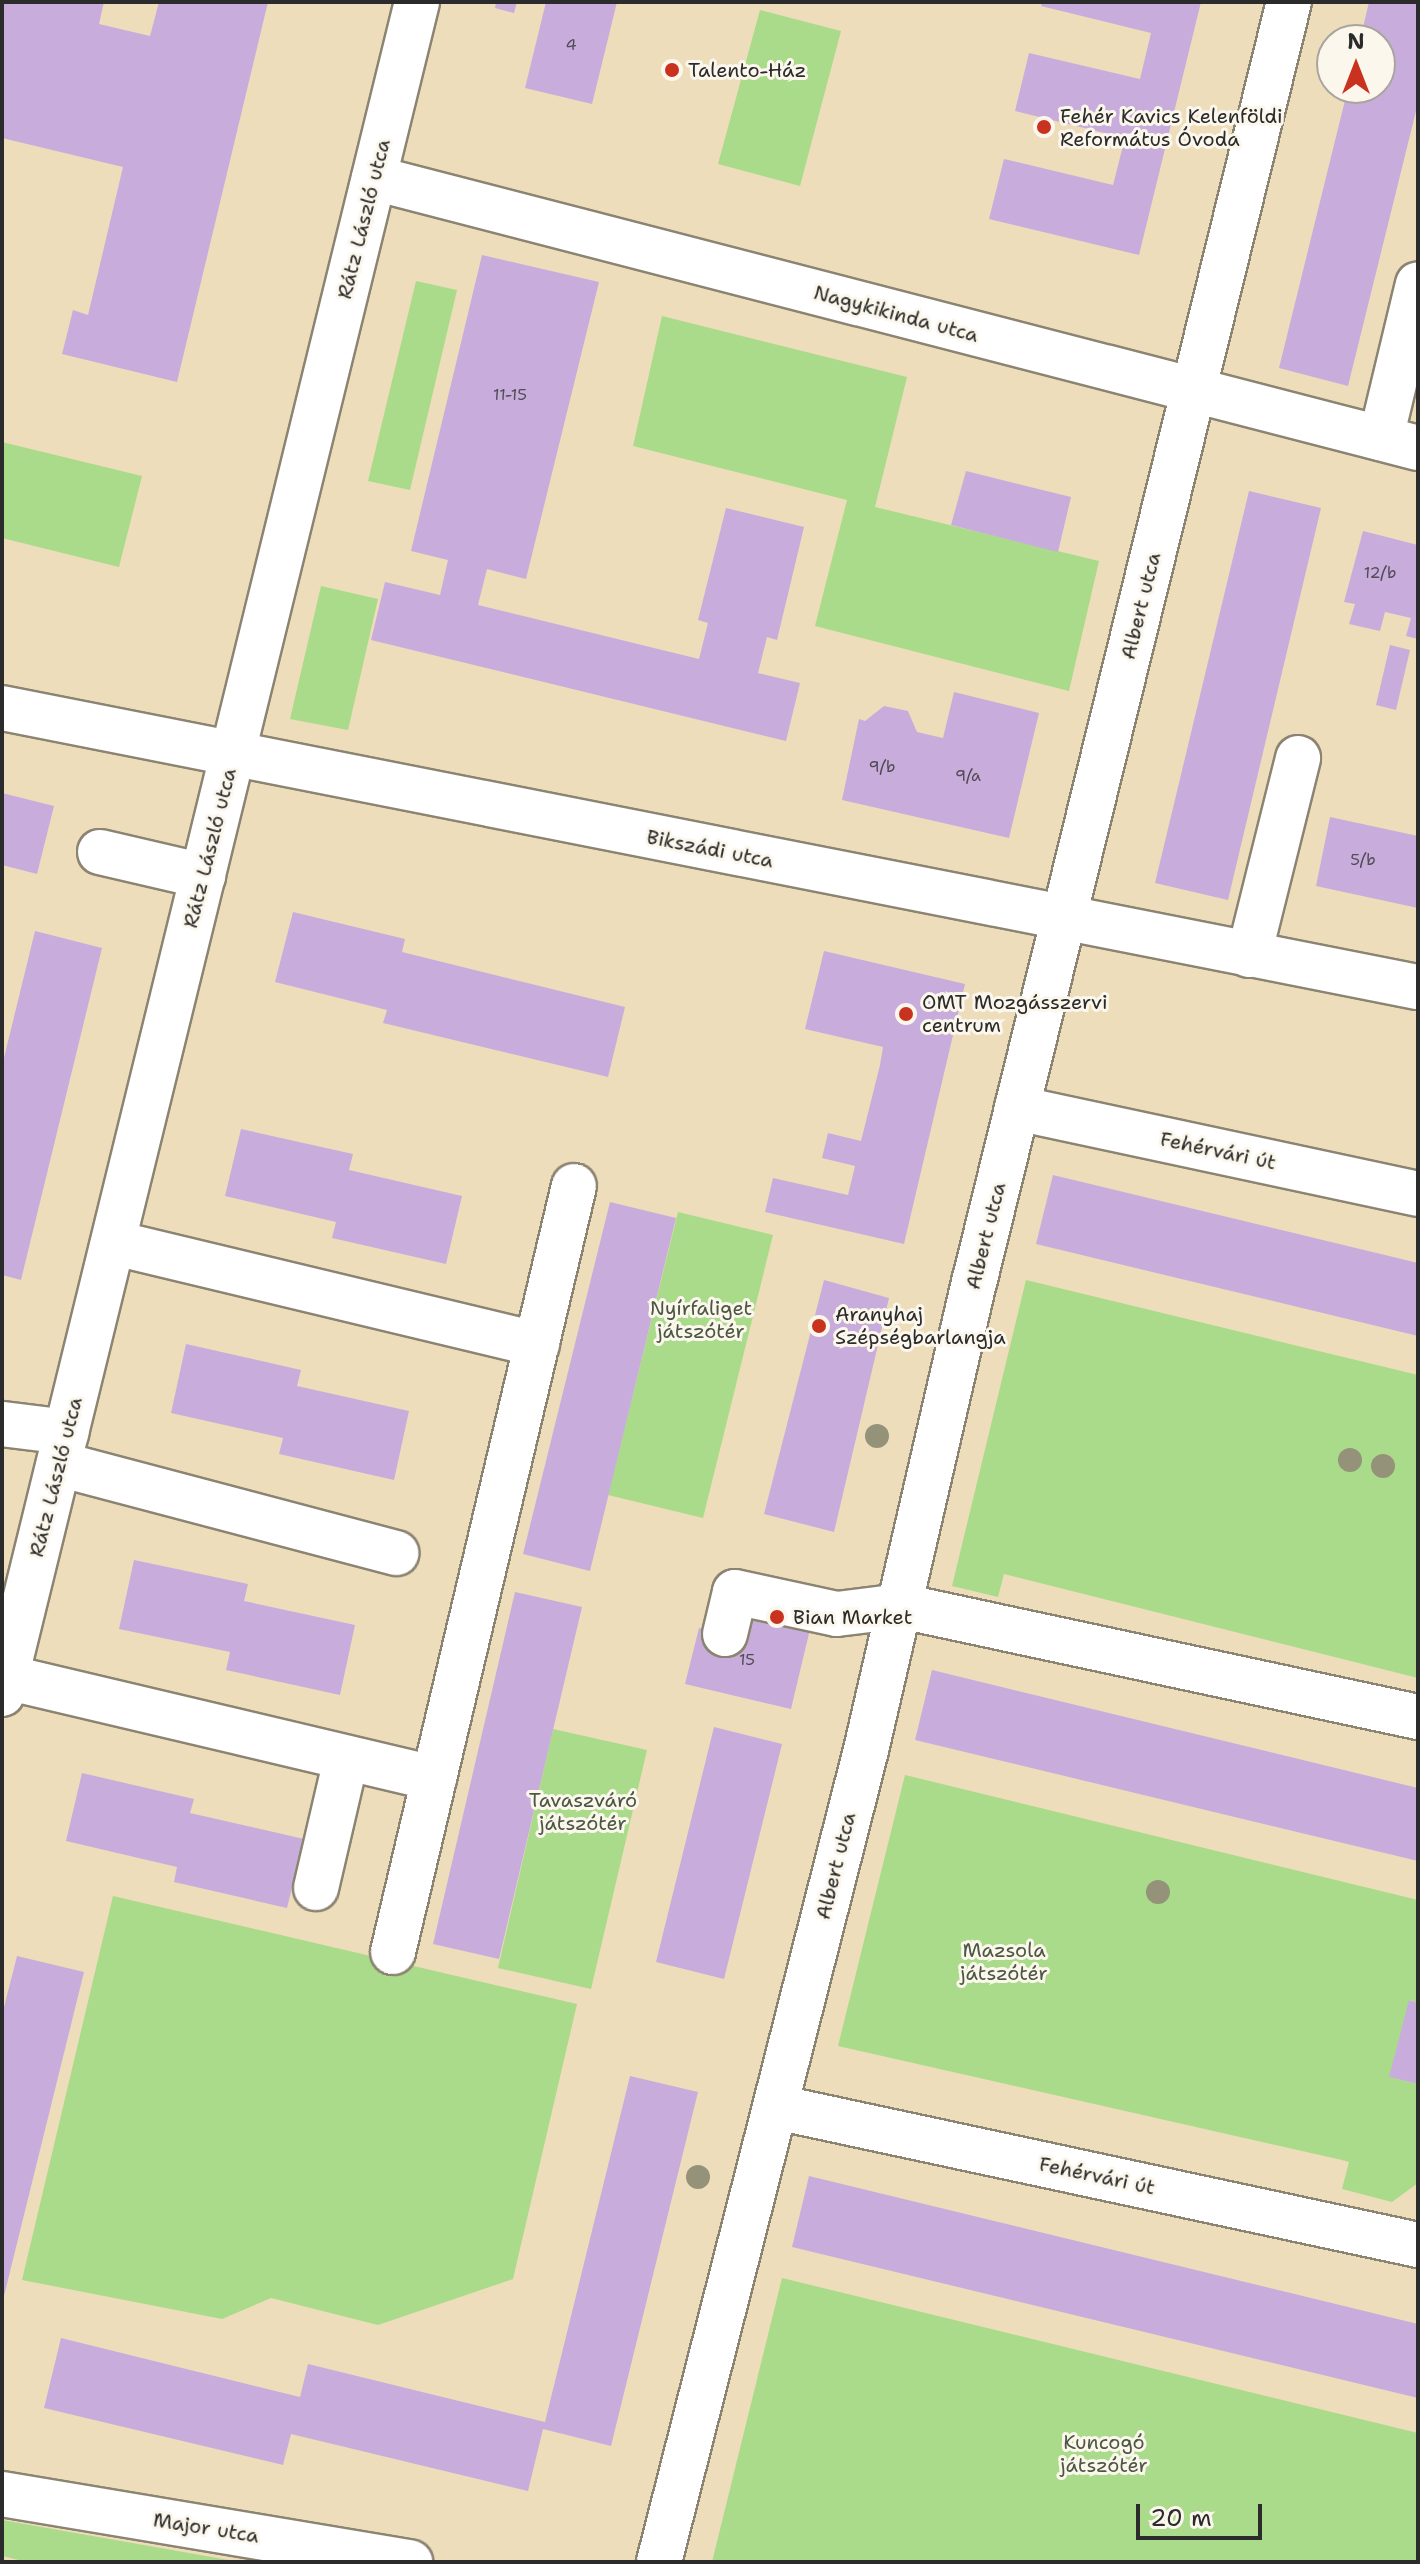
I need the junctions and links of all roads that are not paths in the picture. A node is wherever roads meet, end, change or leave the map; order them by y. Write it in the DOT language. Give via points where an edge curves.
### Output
graph roads {
  1 [pos="417,2"];
  2 [pos="1289,2"];
  3 [pos="374,178"];
  4 [pos="1418,284"];
  5 [pos="1194,391"];
  6 [pos="1400,443"];
  7 [pos="2,708"];
  8 [pos="233,753"];
  9 [pos="1298,758"];
  10 [pos="100,852"];
  11 [pos="203,876"];
  12 [pos="1063,920"];
  13 [pos="1249,955"];
  14 [pos="1418,987"];
  15 [pos="1017,1108"];
  16 [pos="574,1186"];
  17 [pos="1418,1194"];
  18 [pos="115,1243"];
  19 [pos="537,1344"];
  20 [pos="2,1424"];
  21 [pos="63,1448"];
  22 [pos="396,1553"];
  23 [pos="901,1606"];
  24 [pos="725,1634"];
  25 [pos="4,1685"];
  26 [pos="1418,1717"];
  27 [pos="346,1759"];
  28 [pos="434,1778"];
  29 [pos="316,1888"];
  30 [pos="393,1952"];
  31 [pos="776,2107"];
  32 [pos="1418,2245"];
  33 [pos="2,2494"];
  34 [pos="410,2562"];
  35 [pos="659,2562"];
  1 -- 3 [label="street, Rátz László utca"];
  2 -- 5 [label="street, Albert utca"];
  3 -- 5 [label="street, Nagykikinda utca"];
  3 -- 8 [label="street, Rátz László utca"];
  4 -- 6 [label="street"];
  5 -- 6 [label="street, Nagykikinda utca"];
  5 -- 12 [label="street, Albert utca"];
  7 -- 8 [label="street, Bikszádi utca"];
  8 -- 11 [label="street, Rátz László utca"];
  8 -- 12 [label="street, Bikszádi utca"];
  9 -- 13 [label="street"];
  10 -- 11 [label="street"];
  11 -- 18 [label="street, Rátz László utca"];
  12 -- 13 [label="street, Bikszádi utca"];
  12 -- 15 [label="street, Albert utca"];
  13 -- 14 [label="street, Bikszádi utca"];
  15 -- 17 [label="street, Fehérvári út"];
  15 -- 23 [label="street, Albert utca"];
  16 -- 19 [label="street"];
  18 -- 19 [label="street"];
  18 -- 21 [label="street, Rátz László utca"];
  19 -- 28 [label="street"];
  20 -- 21 [label="street"];
  21 -- 22 [label="street"];
  21 -- 25 [label="street, Rátz László utca"];
  23 -- 24 [label="street" via="837,1614 735,1592"];
  23 -- 26 [label="street"];
  23 -- 31 [label="street, Albert utca"];
  25 -- 27 [label="street"];
  27 -- 28 [label="street"];
  27 -- 29 [label="street"];
  28 -- 30 [label="street"];
  31 -- 32 [label="street, Fehérvári út"];
  31 -- 35 [label="street, Albert utca"];
  33 -- 34 [label="street, Major utca"];
}
